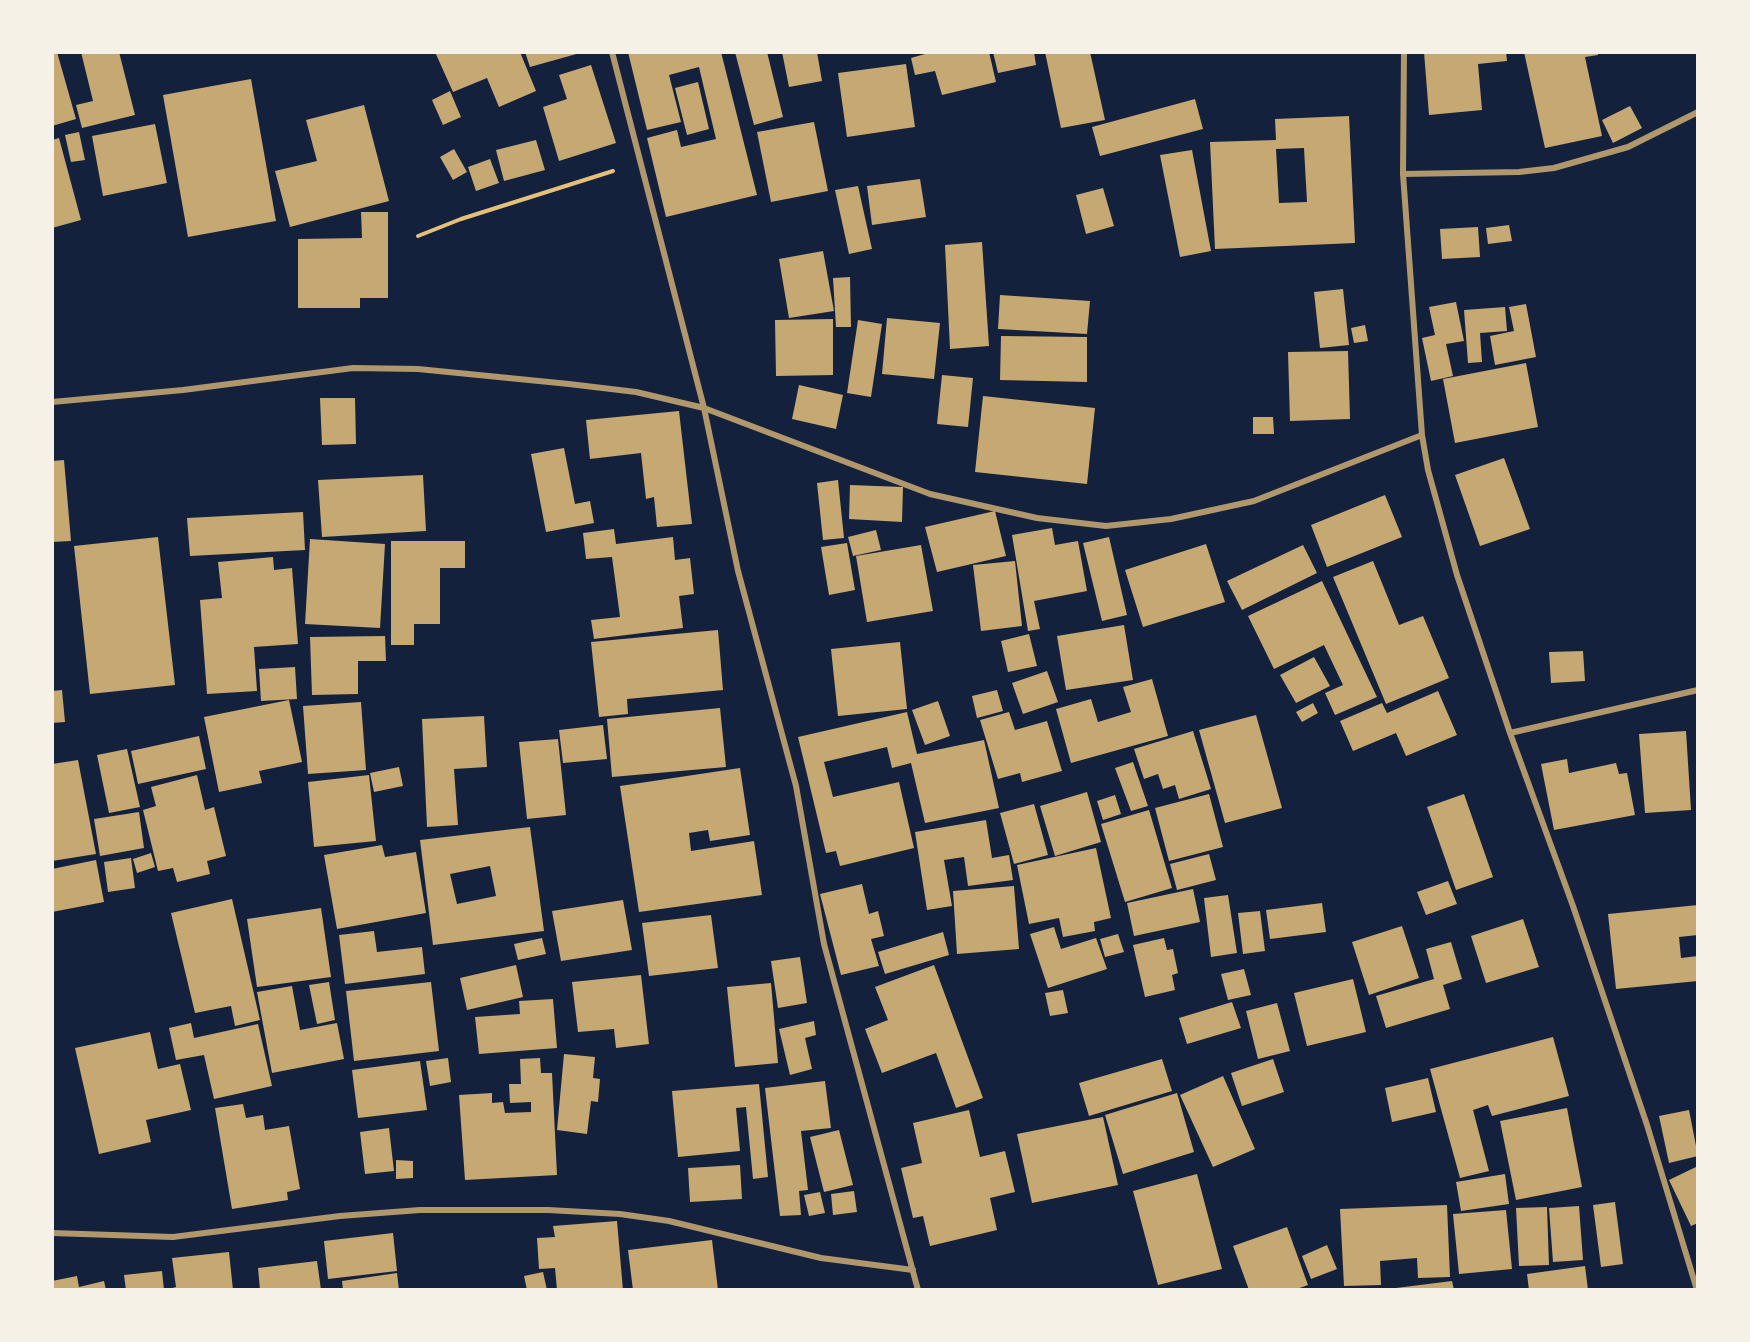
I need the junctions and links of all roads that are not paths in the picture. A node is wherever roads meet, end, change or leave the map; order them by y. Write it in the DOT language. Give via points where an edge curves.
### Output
graph roads {
  1 [pos="612,52"];
  2 [pos="1404,52"];
  3 [pos="1698,112"];
  4 [pos="1403,174"];
  5 [pos="52,402"];
  6 [pos="704,408"];
  7 [pos="1422,435"];
  8 [pos="1698,690"];
  9 [pos="1510,733"];
  10 [pos="52,1233"];
  11 [pos="913,1270"];
  12 [pos="918,1290"];
  13 [pos="1697,1290"];
  1 -- 6 [label="street"];
  2 -- 4 [label="street"];
  3 -- 4 [label="street" via="1628,147 1554,168"];
  4 -- 7 [label="street"];
  5 -- 6 [label="street" via="353,368 418,369 535,380 636,392"];
  6 -- 7 [label="street" via="930,494 1037,518 1106,526 1171,519 1254,501"];
  6 -- 11 [label="street" via="738,571 796,786 824,944"];
  7 -- 9 [label="street" via="1432,488 1457,575"];
  8 -- 9 [label="street"];
  9 -- 13 [label="street" via="1647,1125"];
  10 -- 11 [label="street" via="173,1237 420,1210 548,1210 669,1221 821,1258"];
  11 -- 12 [label="street"];
}
